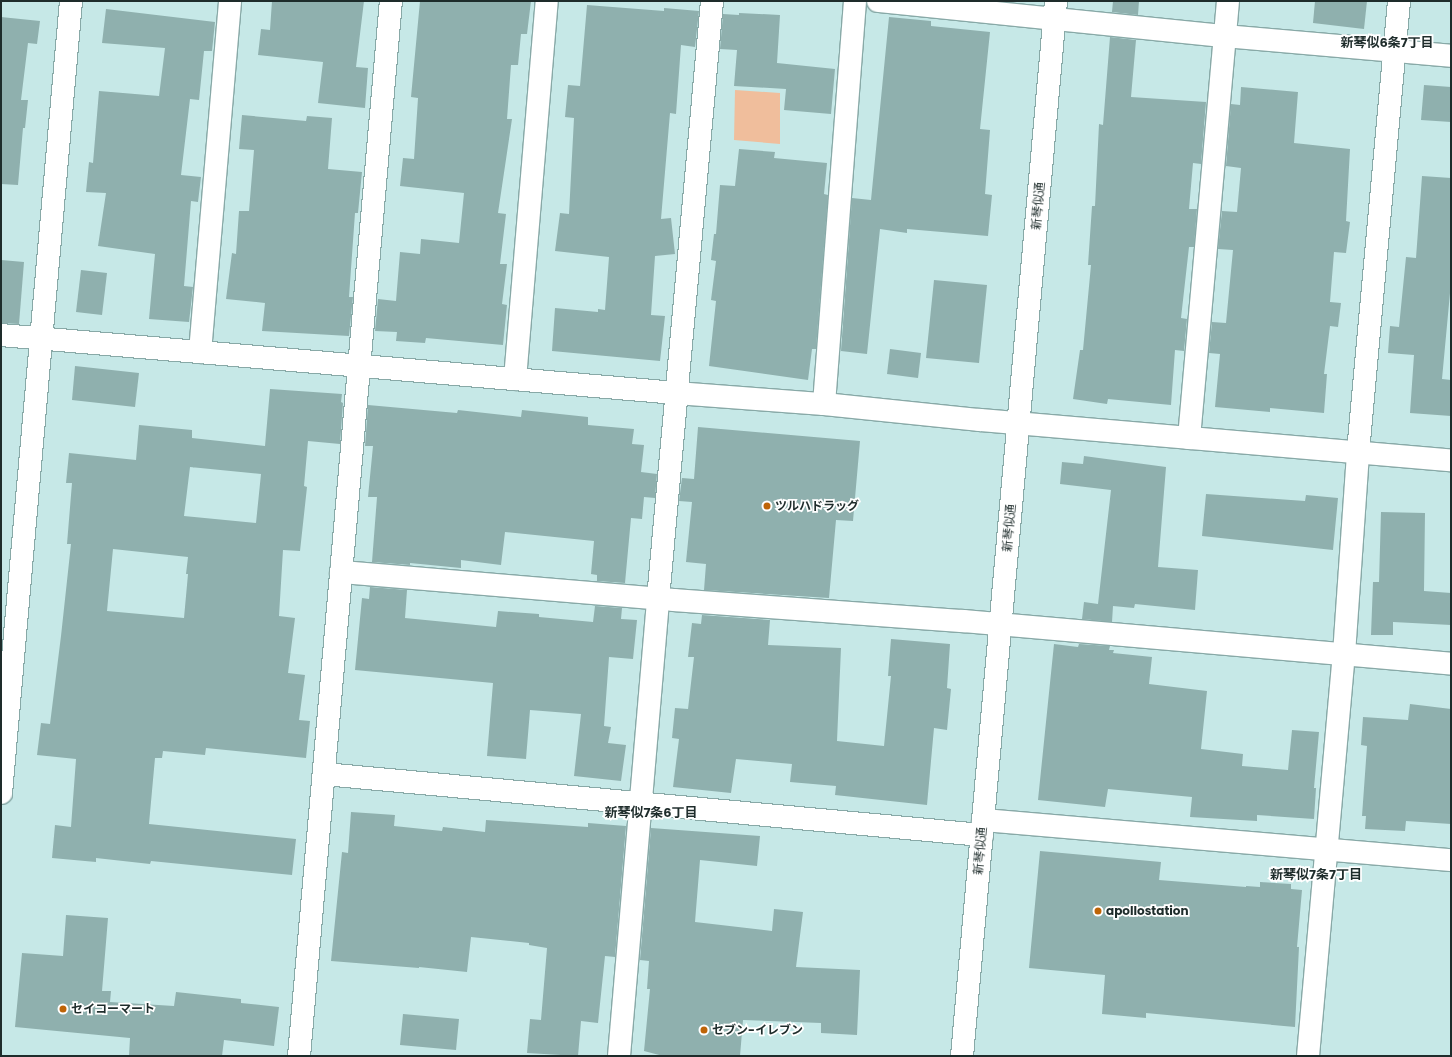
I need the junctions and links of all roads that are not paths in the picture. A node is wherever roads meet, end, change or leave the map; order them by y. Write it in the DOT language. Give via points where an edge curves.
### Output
graph roads {
  1 [pos="71,1"];
  2 [pos="230,1"];
  3 [pos="391,1"];
  4 [pos="546,1"];
  5 [pos="712,1"];
  6 [pos="855,1"];
  7 [pos="878,1"];
  8 [pos="1228,1"];
  9 [pos="1398,1"];
  10 [pos="1055,10"];
  11 [pos="1224,36"];
  12 [pos="1394,51"];
  13 [pos="1451,56"];
  14 [pos="1,335"];
  15 [pos="42,338"];
  16 [pos="200,352"];
  17 [pos="360,366"];
  18 [pos="515,379"];
  19 [pos="676,393"];
  20 [pos="824,404"];
  21 [pos="1019,424"];
  22 [pos="1189,438"];
  23 [pos="1358,452"];
  24 [pos="1451,460"];
  25 [pos="341,572"];
  26 [pos="658,599"];
  27 [pos="1001,624"];
  28 [pos="1344,654"];
  29 [pos="1451,664"];
  30 [pos="3,754"];
  31 [pos="324,774"];
  32 [pos="1,792"];
  33 [pos="640,802"];
  34 [pos="983,827"];
  35 [pos="1326,849"];
  36 [pos="1451,860"];
  37 [pos="299,1056"];
  38 [pos="620,1056"];
  39 [pos="962,1056"];
  40 [pos="1308,1056"];
  1 -- 15 [label="street"];
  2 -- 16 [label="street"];
  3 -- 17 [label="street"];
  4 -- 18 [label="street"];
  5 -- 19 [label="street"];
  6 -- 20 [label="street"];
  7 -- 10 [label="street"];
  8 -- 11 [label="street"];
  9 -- 12 [label="street"];
  10 -- 11 [label="street"];
  10 -- 21 [label="street, 新琴似通"];
  11 -- 12 [label="street"];
  11 -- 22 [label="street"];
  12 -- 13 [label="street"];
  12 -- 23 [label="street"];
  14 -- 15 [label="street"];
  15 -- 16 [label="street"];
  15 -- 30 [label="street"];
  16 -- 17 [label="street"];
  17 -- 18 [label="street"];
  17 -- 25 [label="street"];
  18 -- 19 [label="street"];
  19 -- 20 [label="street"];
  19 -- 26 [label="street"];
  20 -- 21 [label="street"];
  21 -- 22 [label="street"];
  21 -- 27 [label="street, 新琴似通"];
  22 -- 23 [label="street"];
  23 -- 24 [label="street"];
  23 -- 28 [label="street"];
  25 -- 26 [label="street"];
  25 -- 31 [label="street"];
  26 -- 27 [label="street"];
  26 -- 33 [label="street"];
  27 -- 28 [label="street"];
  27 -- 34 [label="street, 新琴似通"];
  28 -- 29 [label="street"];
  28 -- 35 [label="street"];
  30 -- 32 [label="street"];
  31 -- 33 [label="street"];
  31 -- 37 [label="street"];
  33 -- 34 [label="street"];
  33 -- 38 [label="street"];
  34 -- 35 [label="street"];
  34 -- 39 [label="street, 新琴似通"];
  35 -- 36 [label="street"];
  35 -- 40 [label="street"];
}
